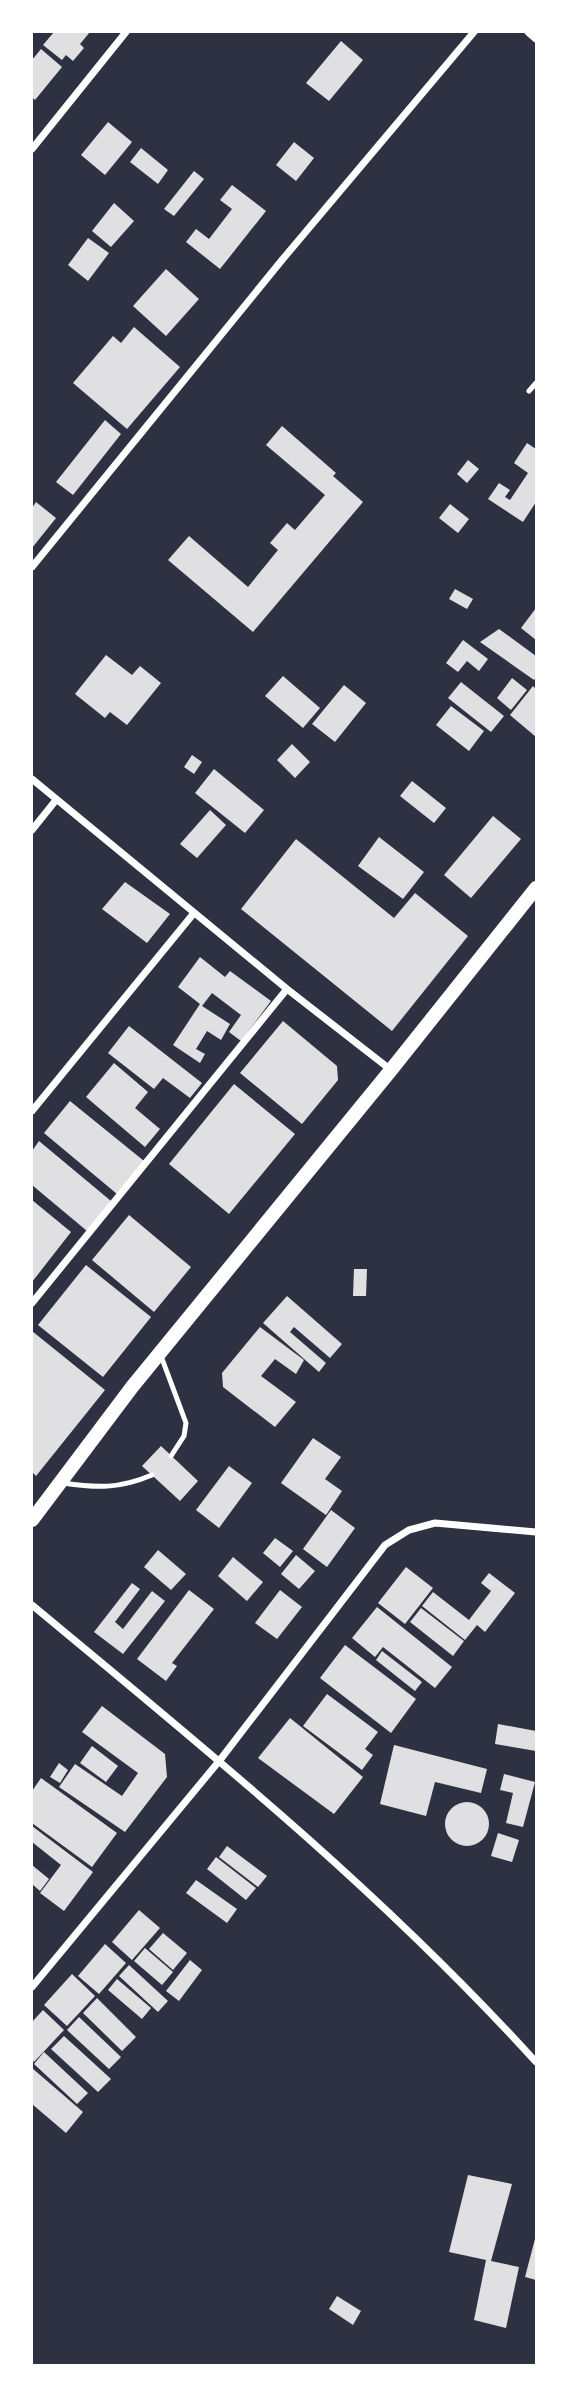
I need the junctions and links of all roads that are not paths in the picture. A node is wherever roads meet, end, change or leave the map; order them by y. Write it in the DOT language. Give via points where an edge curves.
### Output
graph roads {
  1 [pos="126,32"];
  2 [pos="474,32"];
  3 [pos="528,32"];
  4 [pos="537,38"];
  5 [pos="32,149"];
  6 [pos="537,383"];
  7 [pos="529,391"];
  8 [pos="32,567"];
  9 [pos="32,779"];
  10 [pos="56,800"];
  11 [pos="32,830"];
  12 [pos="537,888"];
  13 [pos="194,913"];
  14 [pos="287,989"];
  15 [pos="391,1070"];
  16 [pos="32,1111"];
  17 [pos="32,1303"];
  18 [pos="159,1353"];
  19 [pos="171,1456"];
  20 [pos="152,1475"];
  21 [pos="60,1482"];
  22 [pos="32,1520"];
  23 [pos="537,1532"];
  24 [pos="32,1605"];
  25 [pos="220,1760"];
  26 [pos="32,1987"];
  27 [pos="537,2062"];
  1 -- 5 [label="street"];
  2 -- 8 [label="street"];
  3 -- 4 [label="street"];
  6 -- 7 [label="lane"];
  9 -- 10 [label="street"];
  10 -- 11 [label="street"];
  10 -- 13 [label="street"];
  12 -- 15 [label="main road"];
  13 -- 14 [label="street"];
  13 -- 16 [label="street"];
  14 -- 15 [label="street"];
  14 -- 17 [label="street"];
  15 -- 18 [label="main road"];
  18 -- 19 [label="lane" via="186,1423 184,1436"];
  18 -- 21 [label="main road"];
  20 -- 21 [label="lane" via="129,1485 96,1488"];
  21 -- 22 [label="main road"];
  23 -- 25 [label="street" via="435,1523 409,1530 385,1545"];
  24 -- 25 [label="street"];
  25 -- 26 [label="street"];
  25 -- 27 [label="street" via="380,1902"];
}
